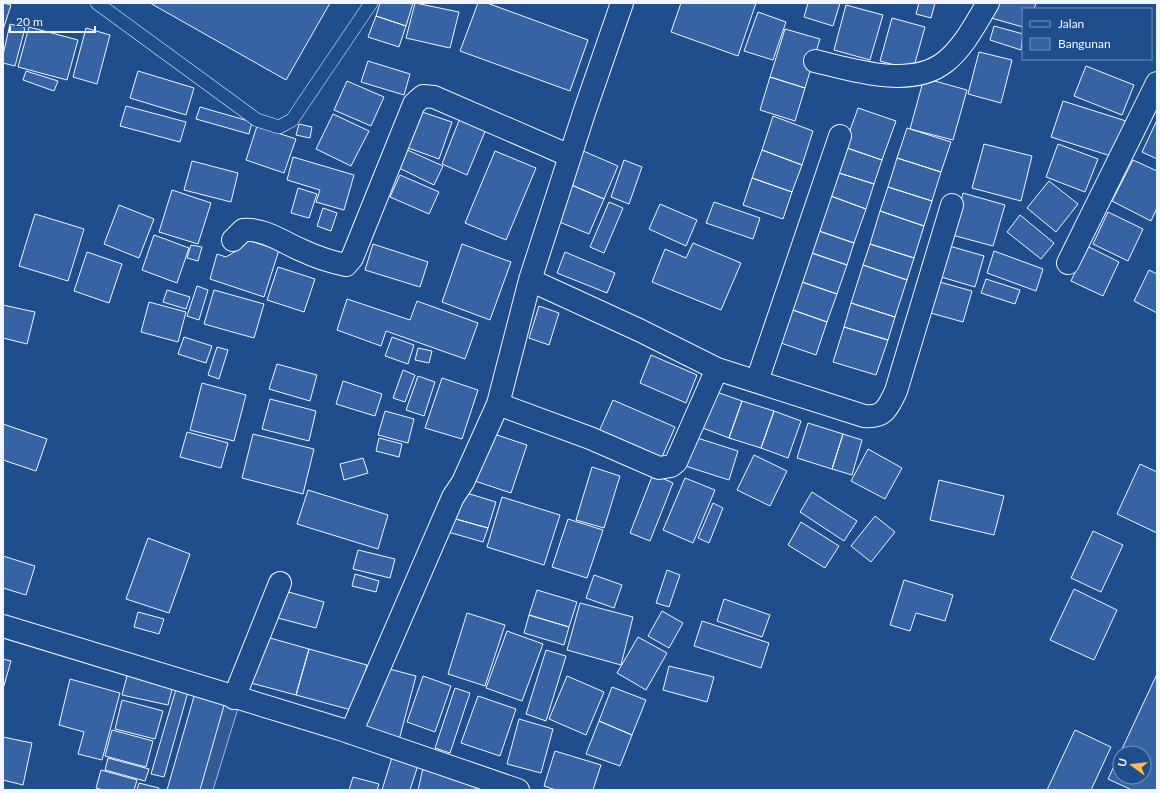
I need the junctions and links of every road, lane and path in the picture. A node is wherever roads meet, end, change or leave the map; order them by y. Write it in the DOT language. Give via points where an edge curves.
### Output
graph roads {
  1 [pos="97,3"];
  2 [pos="371,3"];
  3 [pos="622,3"];
  4 [pos="988,3"];
  5 [pos="815,61"];
  6 [pos="1157,83"];
  7 [pos="840,136"];
  8 [pos="570,156"];
  9 [pos="952,205"];
  10 [pos="233,240"];
  11 [pos="1068,263"];
  12 [pos="530,280"];
  13 [pos="717,369"];
  14 [pos="757,381"];
  15 [pos="498,404"];
  16 [pos="280,583"];
  17 [pos="3,626"];
  18 [pos="234,698"];
  19 [pos="351,733"];
  20 [pos="518,790"];
  1 -- 2 [label="lane" via="258,120 279,127 292,120"];
  3 -- 8 [label="street"];
  4 -- 5 [label="street" via="959,48 944,63 924,72 897,76 875,75"];
  6 -- 11 [label="street"];
  7 -- 14 [label="street"];
  8 -- 10 [label="street" via="434,97 423,96 414,104 352,258 346,265 302,251 254,228 243,230"];
  8 -- 12 [label="street"];
  9 -- 14 [label="street" via="896,391 884,412 874,417 864,416"];
  12 -- 13 [label="street"];
  12 -- 15 [label="street"];
  13 -- 14 [label="street"];
  13 -- 15 [label="street" via="676,462 671,466 659,468 590,438"];
  15 -- 19 [label="street" via="463,482 453,497"];
  16 -- 18 [label="street"];
  17 -- 18 [label="street"];
  18 -- 19 [label="street"];
  19 -- 20 [label="street"];
}
